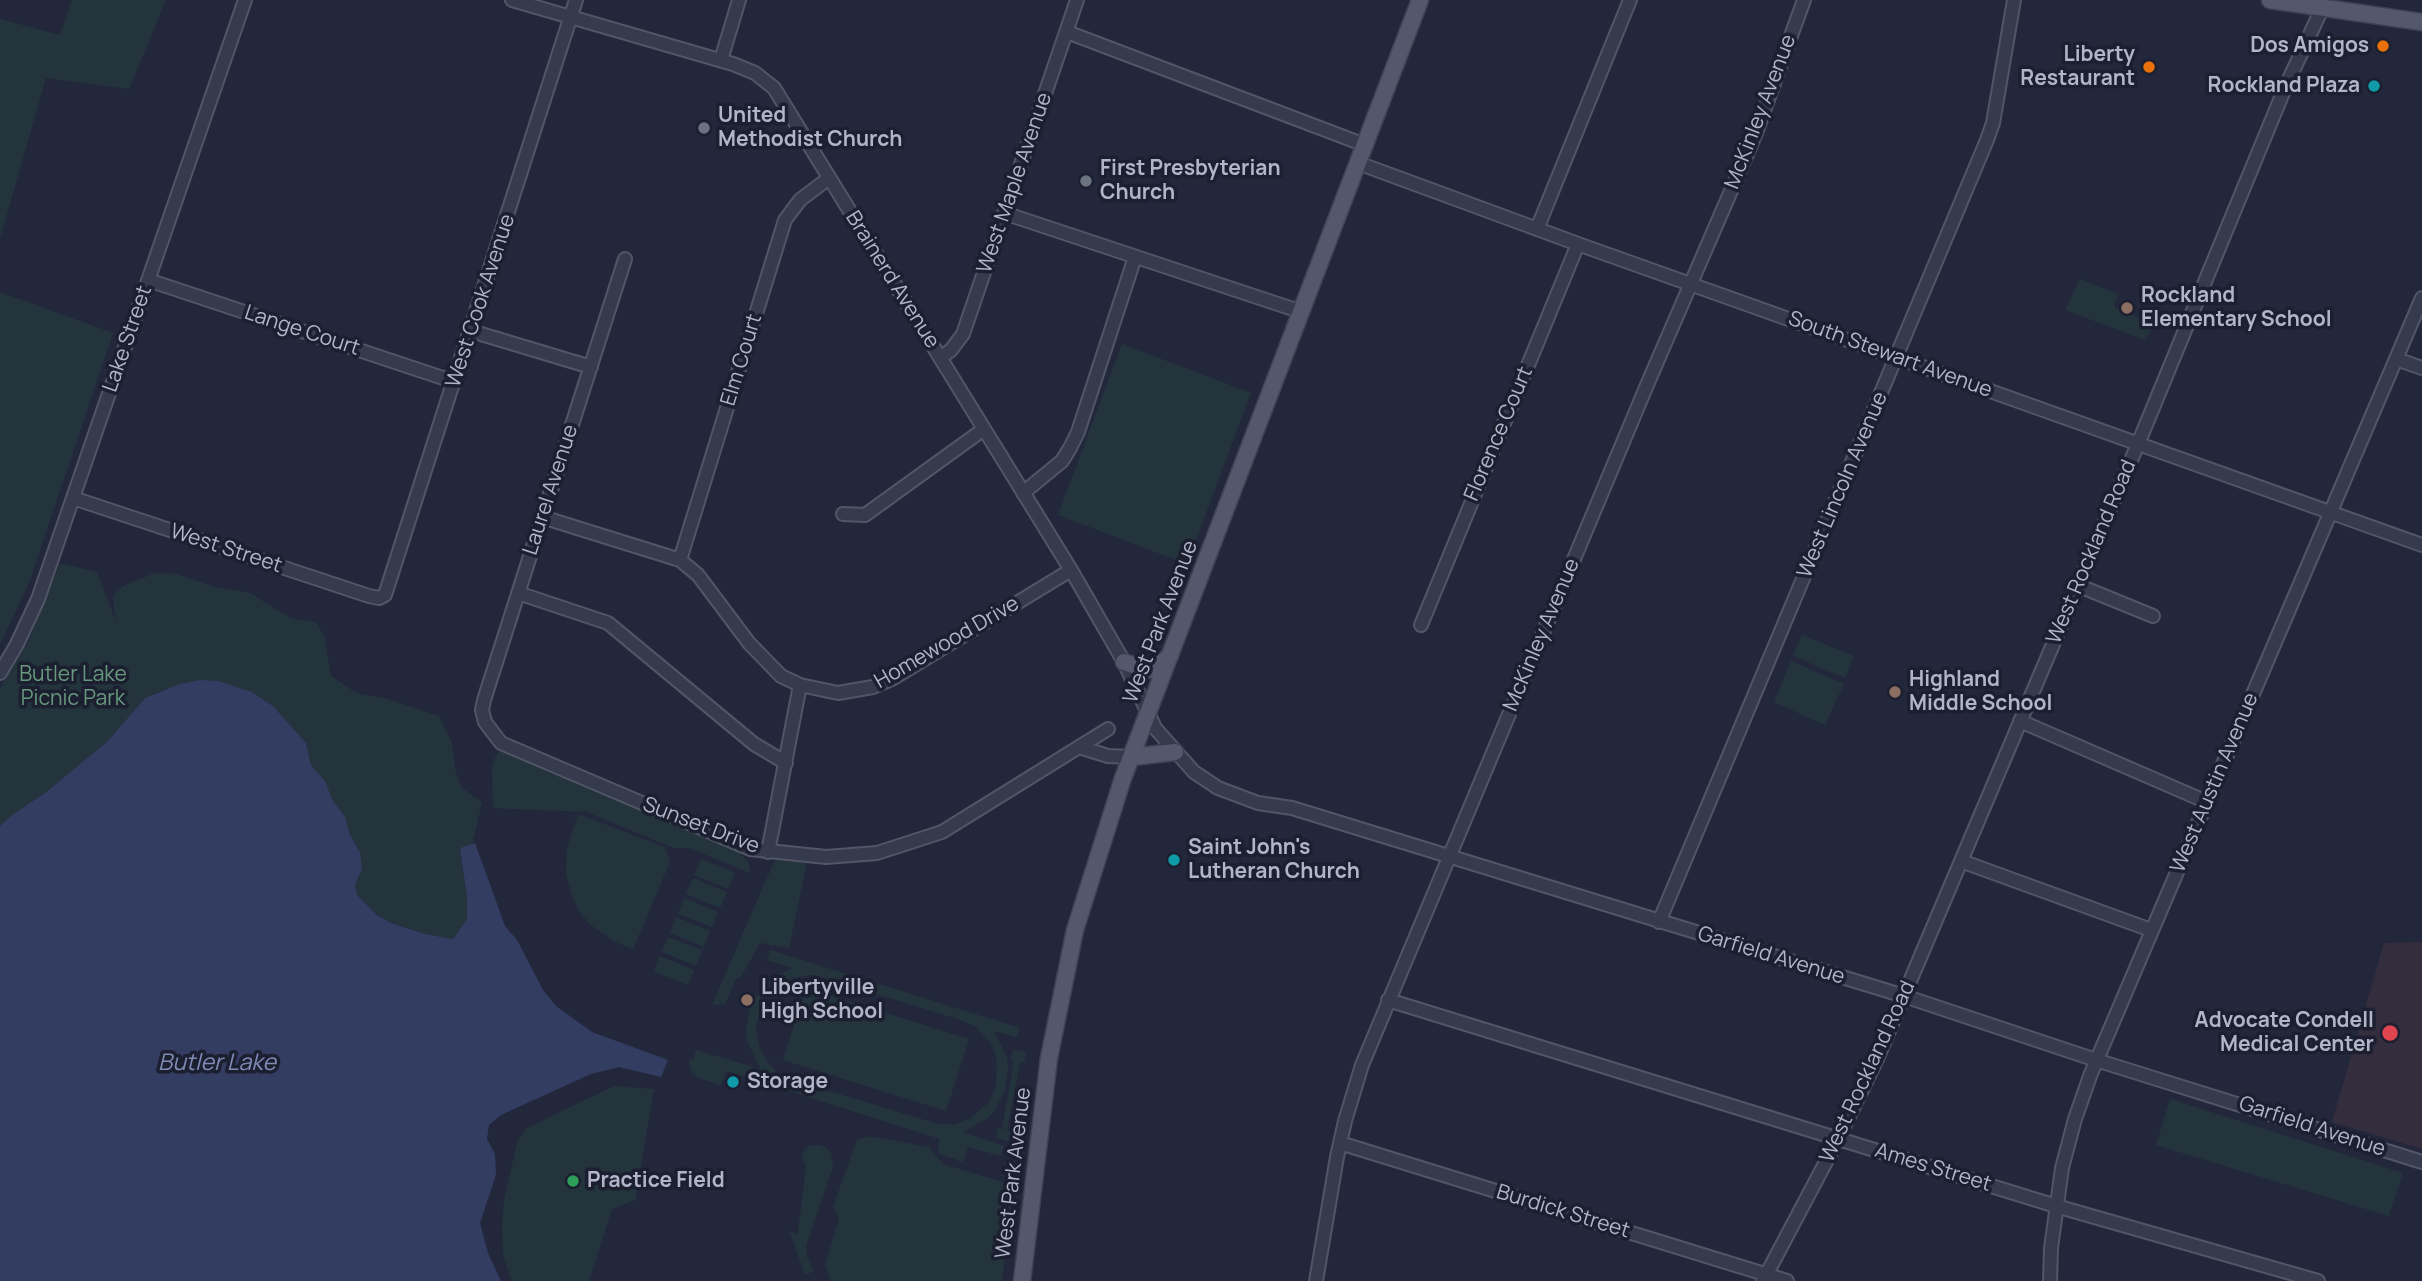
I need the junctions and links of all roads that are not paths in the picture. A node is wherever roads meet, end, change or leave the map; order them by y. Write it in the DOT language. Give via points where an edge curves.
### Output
graph roads {
  1 [pos="245,0"];
  2 [pos="512,0"];
  3 [pos="576,0"];
  4 [pos="739,0"];
  5 [pos="1077,0"];
  6 [pos="1420,0"];
  7 [pos="1630,0"];
  8 [pos="1804,0"];
  9 [pos="2014,0"];
  10 [pos="2270,0"];
  11 [pos="2324,4"];
  12 [pos="570,17"];
  13 [pos="2422,22"];
  14 [pos="1067,32"];
  15 [pos="721,60"];
  16 [pos="1365,145"];
  17 [pos="1358,163"];
  18 [pos="830,178"];
  19 [pos="1004,213"];
  20 [pos="1537,229"];
  21 [pos="1578,244"];
  22 [pos="1135,257"];
  23 [pos="625,259"];
  24 [pos="148,280"];
  25 [pos="1691,285"];
  26 [pos="2422,298"];
  27 [pos="1301,312"];
  28 [pos="471,331"];
  29 [pos="940,358"];
  30 [pos="1896,358"];
  31 [pos="2396,359"];
  32 [pos="591,367"];
  33 [pos="2422,368"];
  34 [pos="455,382"];
  35 [pos="984,429"];
  36 [pos="2138,444"];
  37 [pos="1023,493"];
  38 [pos="73,498"];
  39 [pos="843,514"];
  40 [pos="2332,514"];
  41 [pos="542,517"];
  42 [pos="2422,545"];
  43 [pos="680,559"];
  44 [pos="1071,570"];
  45 [pos="2077,585"];
  46 [pos="518,593"];
  47 [pos="379,598"];
  48 [pos="2153,616"];
  49 [pos="1421,625"];
  50 [pos="1170,656"];
  51 [pos="1124,662"];
  52 [pos="0,673"];
  53 [pos="800,685"];
  54 [pos="1148,713"];
  55 [pos="2020,721"];
  56 [pos="485,722"];
  57 [pos="1108,729"];
  58 [pos="1079,747"];
  59 [pos="1175,752"];
  60 [pos="1108,756"];
  61 [pos="1132,757"];
  62 [pos="786,763"];
  63 [pos="1123,778"];
  64 [pos="2207,802"];
  65 [pos="768,852"];
  66 [pos="1450,857"];
  67 [pos="1961,861"];
  68 [pos="1659,922"];
  69 [pos="2151,930"];
  70 [pos="1904,996"];
  71 [pos="1388,1000"];
  72 [pos="2096,1060"];
  73 [pos="1838,1139"];
  74 [pos="1340,1143"];
  75 [pos="2422,1162"];
  76 [pos="2056,1206"];
  77 [pos="1766,1279"];
  78 [pos="1022,1281"];
  79 [pos="1316,1281"];
  80 [pos="1787,1281"];
  81 [pos="2050,1281"];
  82 [pos="2318,1281"];
  1 -- 24 [label="street, Lake Street"];
  2 -- 12 [label="street, Brainerd Avenue"];
  3 -- 12 [label="street, West Cook Avenue"];
  4 -- 15 [label="street"];
  5 -- 14 [label="street, West Maple Avenue"];
  6 -- 16 [label="main road, West Park Avenue"];
  7 -- 20 [label="street"];
  8 -- 25 [label="street, McKinley Avenue" via="1756,133"];
  9 -- 30 [label="street, West Lincoln Avenue" via="1993,123"];
  10 -- 11 [label="main road"];
  11 -- 13 [label="main road"];
  11 -- 36 [label="street, West Rockland Road"];
  12 -- 15 [label="street, Brainerd Avenue"];
  12 -- 28 [label="street, West Cook Avenue"];
  14 -- 16 [label="street"];
  14 -- 19 [label="street, West Maple Avenue"];
  15 -- 18 [label="street, Brainerd Avenue" via="755,73 774,88"];
  16 -- 17 [label="main road, West Park Avenue"];
  17 -- 20 [label="street, South Stewart Avenue"];
  17 -- 27 [label="main road, West Park Avenue"];
  18 -- 29 [label="street, Brainerd Avenue"];
  18 -- 43 [label="street, Elm Court" via="800,200 785,220"];
  19 -- 22 [label="street"];
  19 -- 29 [label="street, West Maple Avenue" via="963,334"];
  20 -- 21 [label="street, South Stewart Avenue"];
  21 -- 25 [label="street, South Stewart Avenue"];
  21 -- 49 [label="street, Florence Court"];
  22 -- 27 [label="street"];
  22 -- 37 [label="street" via="1078,432 1062,461"];
  23 -- 32 [label="street, Laurel Avenue"];
  24 -- 34 [label="street, Lange Court"];
  24 -- 38 [label="street, Lake Street"];
  25 -- 30 [label="street, South Stewart Avenue"];
  25 -- 66 [label="street, McKinley Avenue"];
  26 -- 31 [label="street, West Austin Avenue"];
  27 -- 50 [label="main road, West Park Avenue"];
  28 -- 32 [label="street"];
  28 -- 34 [label="street, West Cook Avenue"];
  29 -- 35 [label="street, Brainerd Avenue"];
  30 -- 36 [label="street, South Stewart Avenue"];
  30 -- 68 [label="street, West Lincoln Avenue"];
  31 -- 33 [label="street"];
  31 -- 40 [label="street, West Austin Avenue"];
  32 -- 41 [label="street, Laurel Avenue"];
  34 -- 47 [label="street, West Cook Avenue" via="388,590"];
  35 -- 37 [label="street, Brainerd Avenue"];
  35 -- 39 [label="street" via="865,515"];
  36 -- 40 [label="street, South Stewart Avenue"];
  36 -- 45 [label="street, West Rockland Road"];
  37 -- 44 [label="street, Brainerd Avenue"];
  38 -- 47 [label="street, West Street"];
  38 -- 52 [label="street, Lake Street" via="38,599"];
  40 -- 42 [label="street, South Stewart Avenue"];
  40 -- 64 [label="street, West Austin Avenue"];
  41 -- 43 [label="street, Homewood Drive"];
  41 -- 46 [label="street, Laurel Avenue"];
  43 -- 53 [label="street, Homewood Drive" via="698,575 748,643 781,676"];
  44 -- 51 [label="street, Brainerd Avenue"];
  44 -- 53 [label="street, Homewood Drive" via="892,679 838,693"];
  45 -- 48 [label="street"];
  45 -- 55 [label="street, West Rockland Road"];
  46 -- 56 [label="street, Laurel Avenue" via="484,700"];
  46 -- 62 [label="street" via="608,623 754,744"];
  50 -- 51 [label="main road" via="1147,670"];
  50 -- 54 [label="main road, West Park Avenue"];
  51 -- 54 [label="street, Brainerd Avenue"];
  53 -- 62 [label="street"];
  54 -- 59 [label="street, Garfield Avenue"];
  54 -- 61 [label="main road, West Park Avenue"];
  55 -- 64 [label="street"];
  55 -- 67 [label="street, West Rockland Road"];
  56 -- 65 [label="street, Sunset Drive" via="501,743 750,849"];
  57 -- 58 [label="street, Sunset Drive"];
  58 -- 60 [label="street"];
  58 -- 65 [label="street, Sunset Drive" via="950,828 901,847 855,856"];
  59 -- 61 [label="main road"];
  59 -- 66 [label="street, Garfield Avenue" via="1218,788"];
  60 -- 61 [label="street"];
  60 -- 63 [label="street"];
  61 -- 63 [label="main road, West Park Avenue"];
  62 -- 65 [label="street"];
  63 -- 78 [label="main road, West Park Avenue" via="1073,936 1048,1065"];
  64 -- 69 [label="street, West Austin Avenue"];
  66 -- 68 [label="street, Garfield Avenue"];
  66 -- 71 [label="street, McKinley Avenue"];
  67 -- 69 [label="street"];
  67 -- 70 [label="street, West Rockland Road"];
  68 -- 70 [label="street, Garfield Avenue"];
  69 -- 72 [label="street, West Austin Avenue"];
  70 -- 72 [label="street, Garfield Avenue"];
  70 -- 73 [label="street, West Rockland Road"];
  71 -- 73 [label="street, Ames Street"];
  71 -- 74 [label="street, McKinley Avenue" via="1362,1065"];
  72 -- 75 [label="street, Garfield Avenue"];
  72 -- 76 [label="street, West Austin Avenue" via="2075,1119"];
  73 -- 76 [label="street, Ames Street"];
  73 -- 77 [label="street, West Rockland Road"];
  74 -- 77 [label="street, Burdick Street"];
  74 -- 79 [label="street, McKinley Avenue"];
  76 -- 81 [label="street, West Austin Avenue"];
  76 -- 82 [label="street, Ames Street"];
  77 -- 80 [label="street, Burdick Street"];
}
